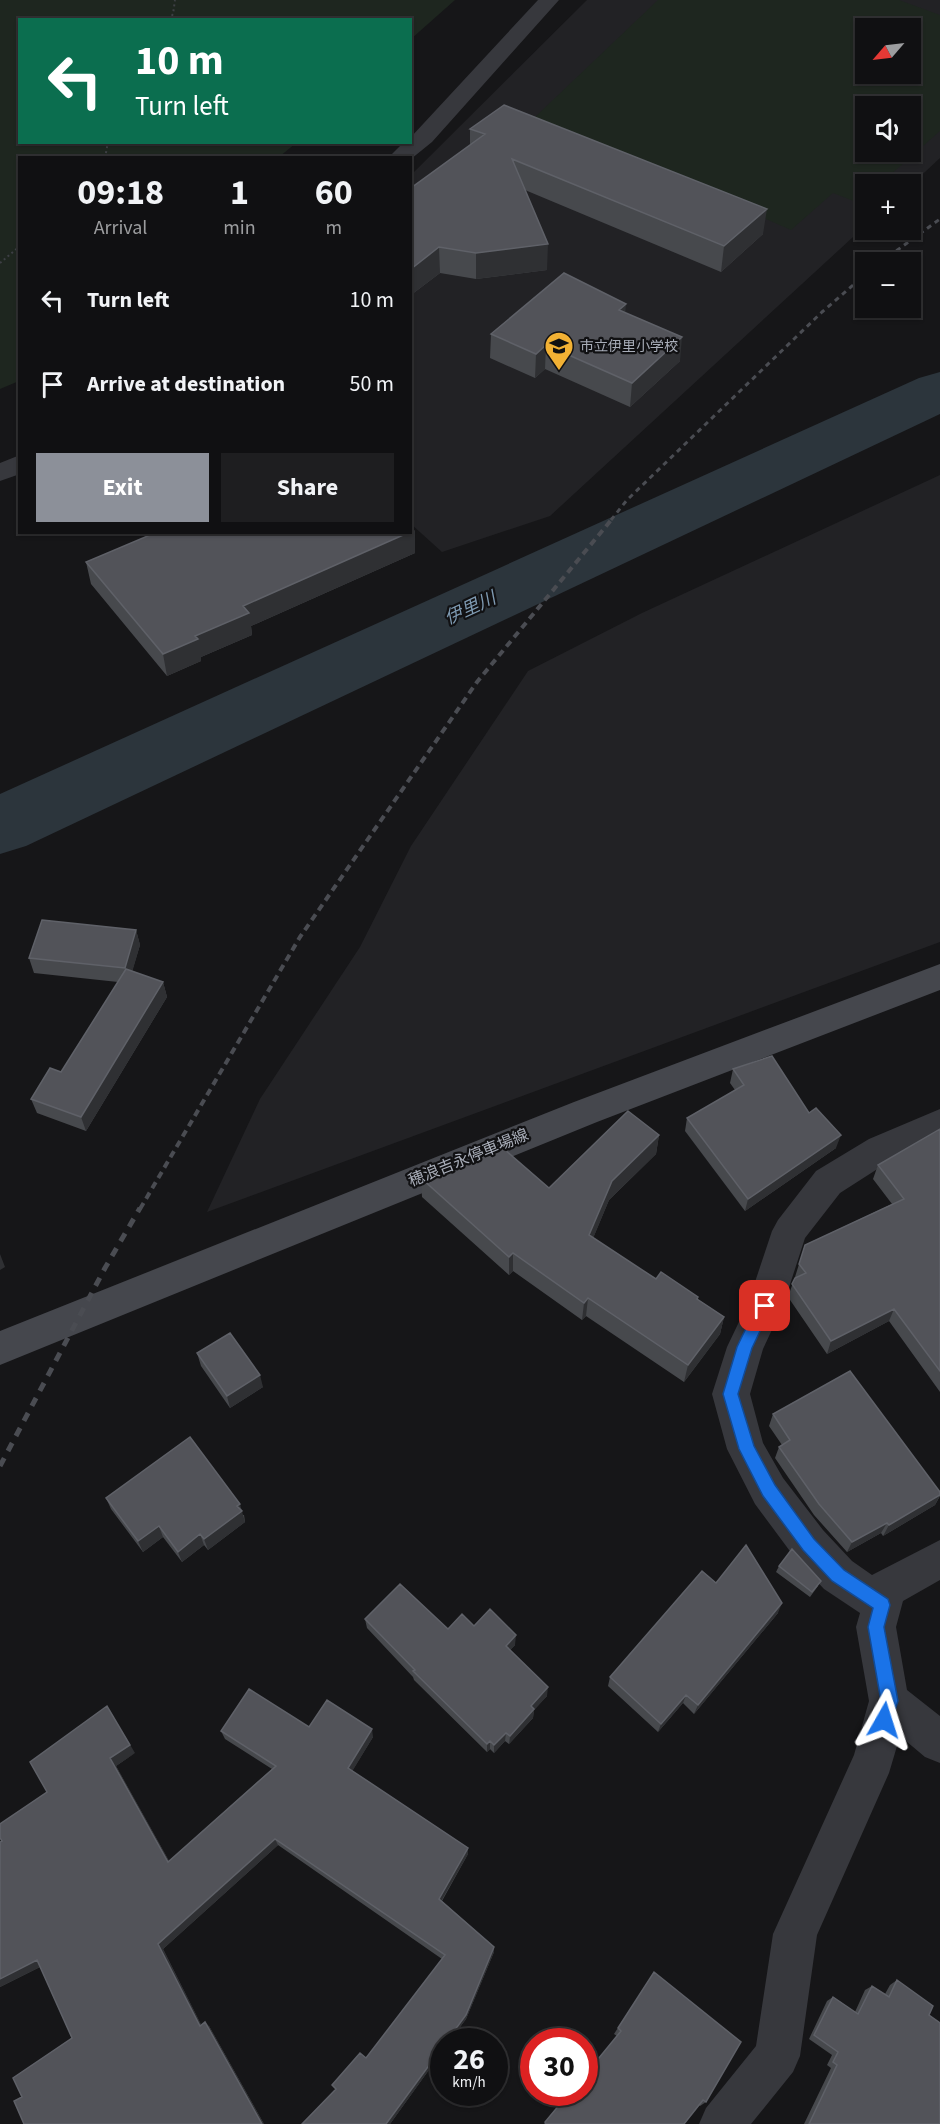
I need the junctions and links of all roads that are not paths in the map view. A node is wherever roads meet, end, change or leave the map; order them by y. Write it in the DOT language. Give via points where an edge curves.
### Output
graph roads {
  1 [pos="549,0"];
  2 [pos="401,156"];
  3 [pos="18,465"];
  4 [pos="0,473"];
  5 [pos="940,977"];
  6 [pos="940,1123"];
  7 [pos="0,1348"];
  8 [pos="940,1559"];
  9 [pos="882,1605"];
  10 [pos="890,1701"];
  11 [pos="940,1742"];
  12 [pos="722,2124"];
  1 -- 2 [label="street" via="424,137"];
  3 -- 4 [label="street"];
  5 -- 7 [label="main road, 穂浪吉永停車場線" via="508,1141"];
  6 -- 9 [label="street" via="881,1149 828,1182 790,1231 765,1306 744,1347 731,1394 746,1449 769,1491 838,1575"];
  8 -- 9 [label="street" via="886,1589"];
  9 -- 10 [label="street" via="876,1627"];
  10 -- 11 [label="street"];
  10 -- 12 [label="street" via="874,1758 795,1934 777,2056"];
}
